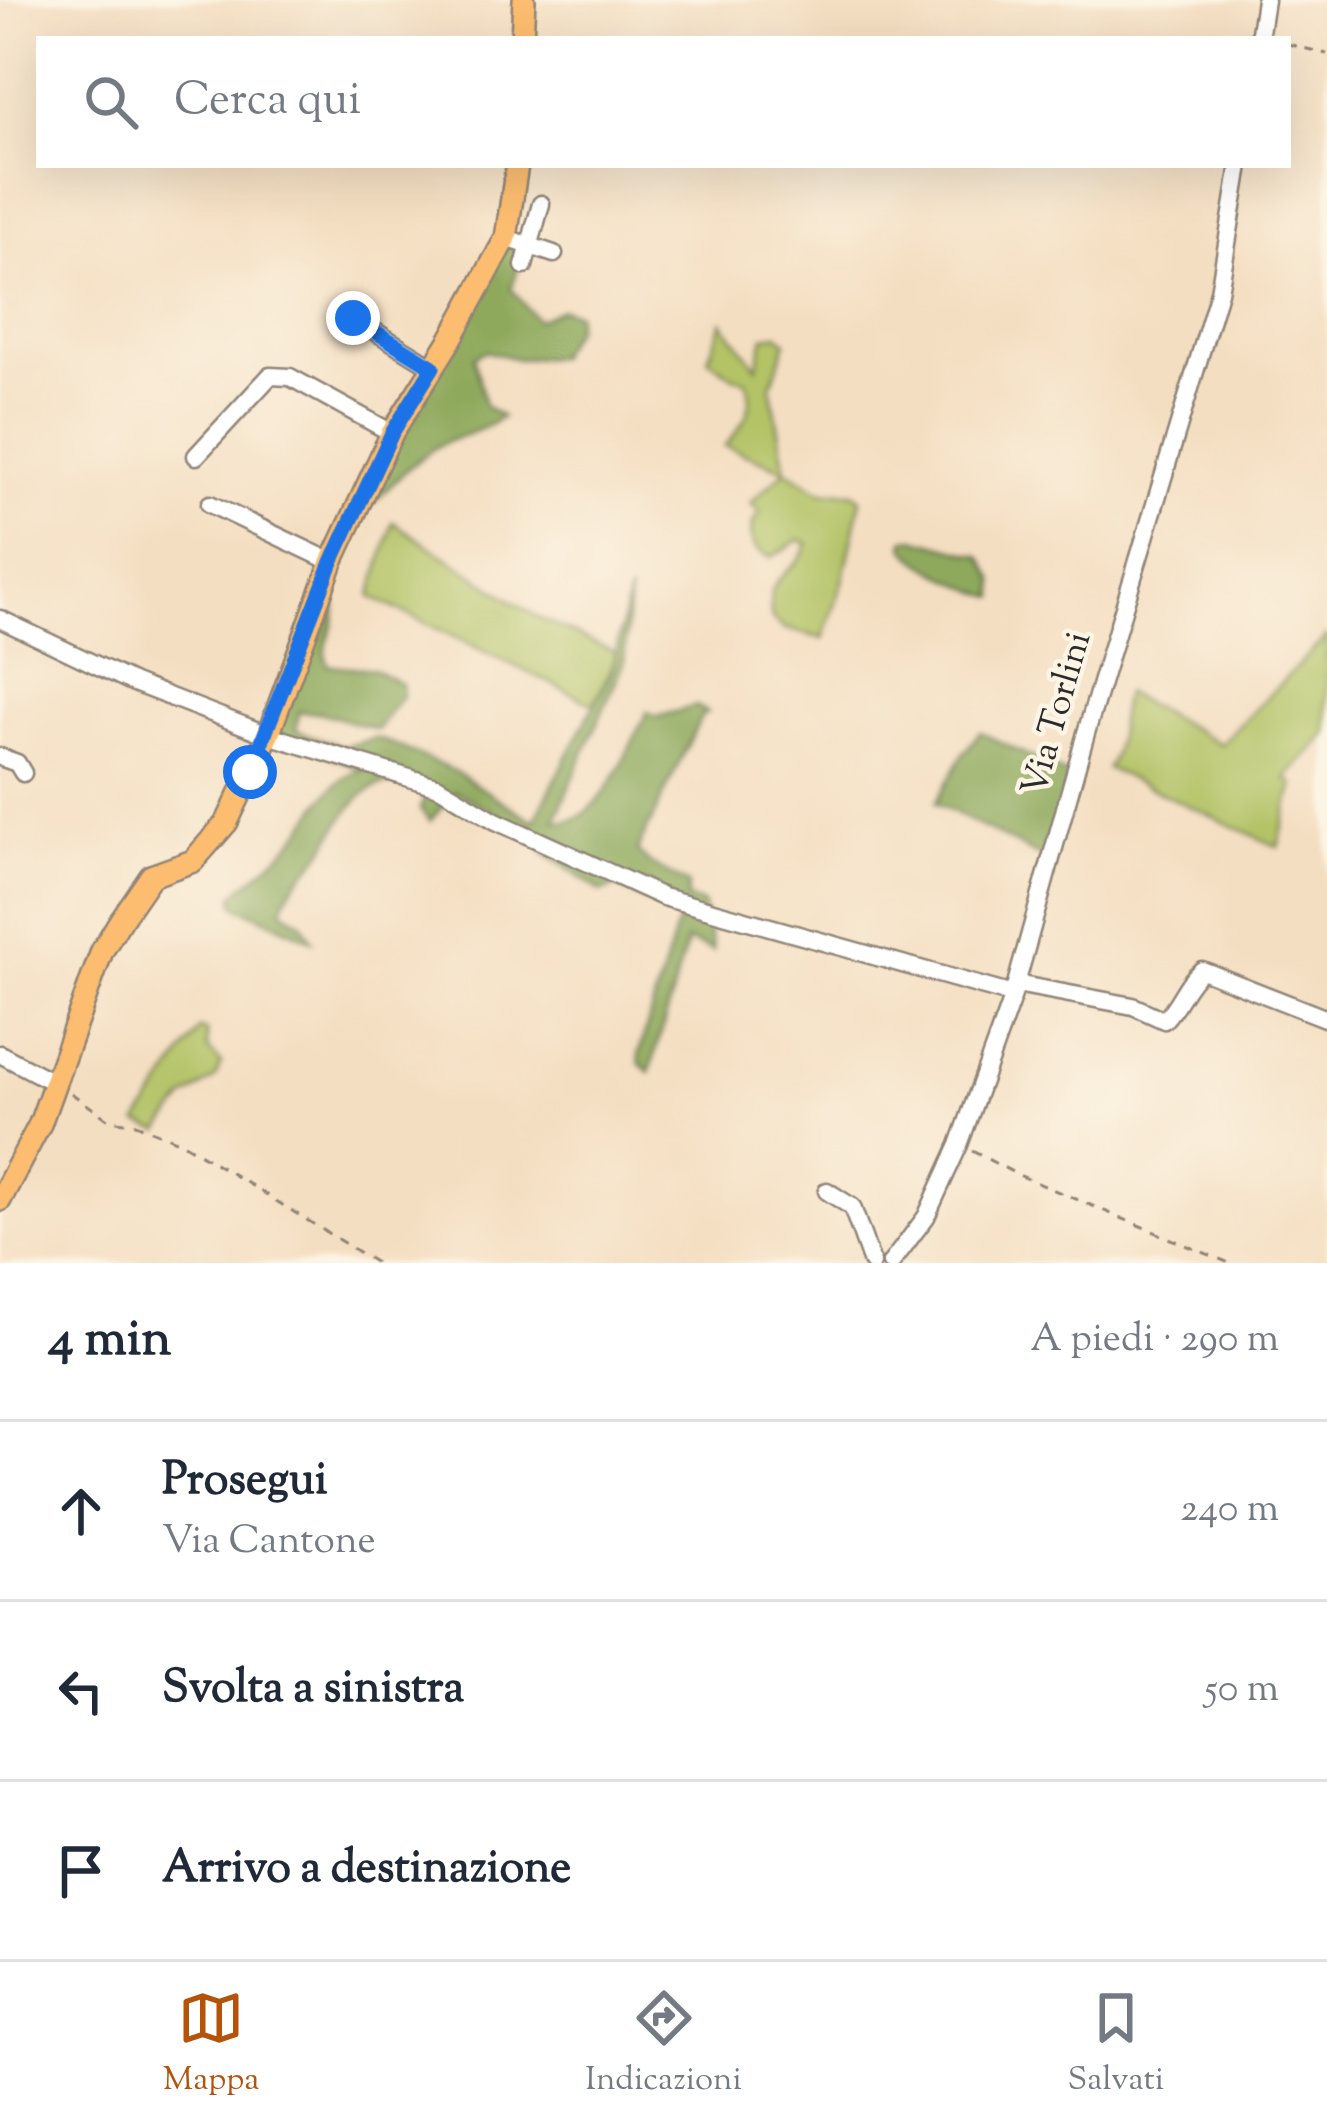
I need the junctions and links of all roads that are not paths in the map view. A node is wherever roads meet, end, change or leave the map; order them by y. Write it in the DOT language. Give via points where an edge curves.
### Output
graph roads {
  1 [pos="524,0"];
  2 [pos="1265,0"];
  3 [pos="523,36"];
  4 [pos="1259,36"];
  5 [pos="517,168"];
  6 [pos="1240,168"];
  7 [pos="541,204"];
  8 [pos="506,238"];
  9 [pos="530,246"];
  10 [pos="554,254"];
  11 [pos="524,266"];
  12 [pos="345,333"];
  13 [pos="433,367"];
  14 [pos="392,433"];
  15 [pos="196,456"];
  16 [pos="210,504"];
  17 [pos="332,562"];
  18 [pos="0,620"];
  19 [pos="268,735"];
  20 [pos="0,757"];
  21 [pos="23,772"];
  22 [pos="1015,989"];
  23 [pos="1327,1019"];
  24 [pos="0,1054"];
  25 [pos="55,1083"];
  26 [pos="827,1191"];
  27 [pos="0,1201"];
  28 [pos="872,1263"];
  29 [pos="891,1263"];
  1 -- 3 [label="main road"];
  2 -- 4 [label="street"];
  5 -- 8 [label="main road"];
  6 -- 22 [label="street, Via Torlini" via="1219,292"];
  7 -- 9 [label="street"];
  8 -- 9 [label="street"];
  8 -- 13 [label="main road"];
  9 -- 10 [label="street"];
  9 -- 11 [label="street"];
  12 -- 13 [label="street" via="353,318"];
  13 -- 14 [label="main road"];
  14 -- 15 [label="street" via="290,377 269,376"];
  14 -- 17 [label="main road"];
  16 -- 17 [label="street"];
  17 -- 19 [label="main road"];
  18 -- 19 [label="street"];
  19 -- 22 [label="street" via="439,787 663,897"];
  19 -- 25 [label="main road" via="216,838 193,861 152,876 119,921"];
  20 -- 21 [label="street"];
  22 -- 23 [label="street" via="1133,1006 1164,1020 1202,970"];
  22 -- 29 [label="street, Via Torlini" via="959,1145 926,1217"];
  24 -- 25 [label="street"];
  25 -- 27 [label="main road"];
  26 -- 28 [label="street" via="852,1207"];
}
